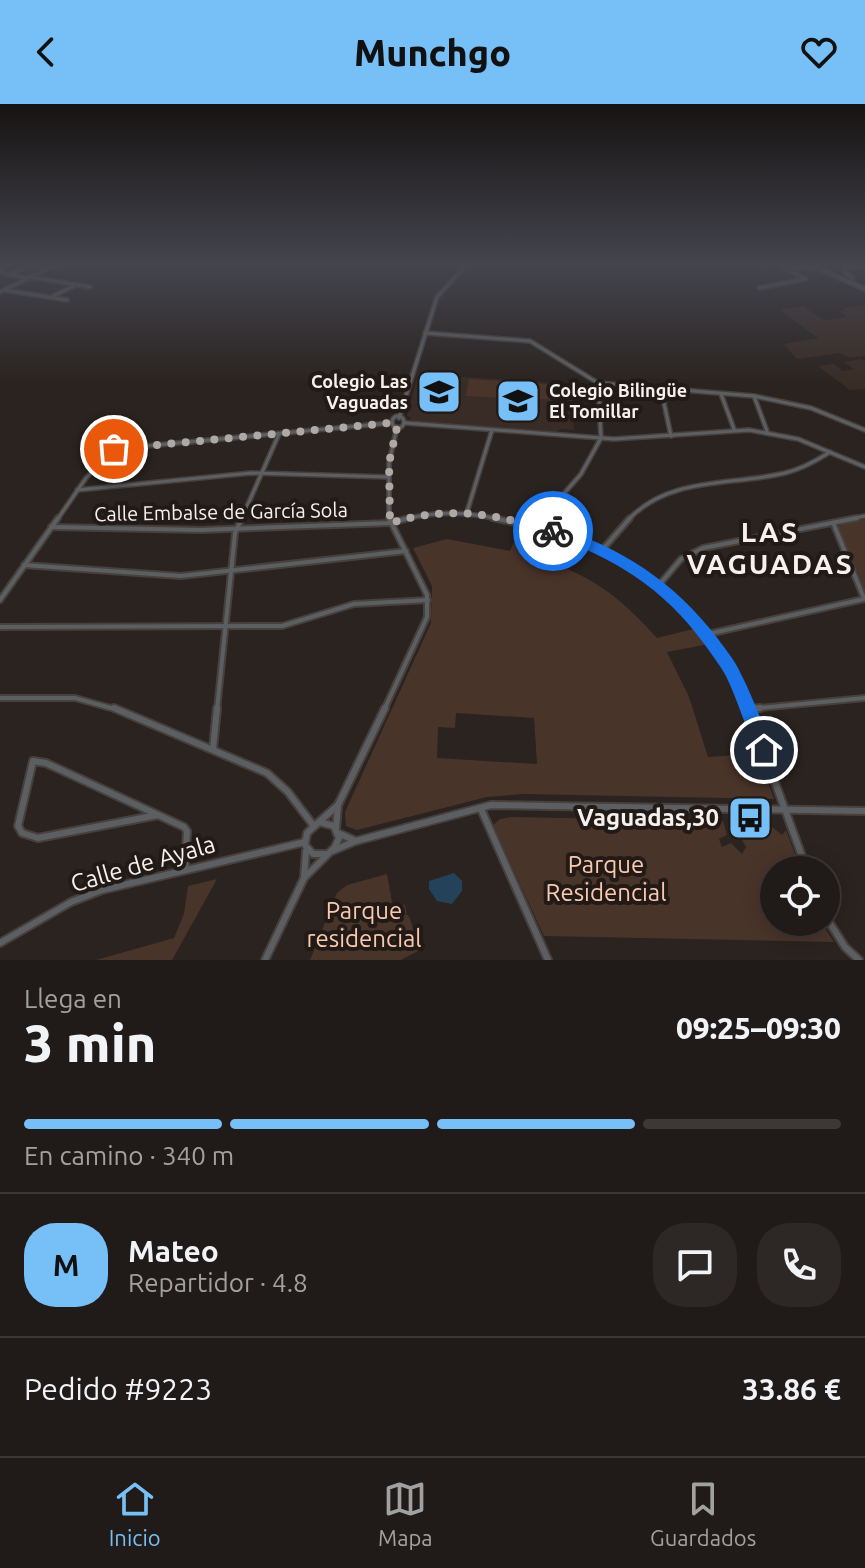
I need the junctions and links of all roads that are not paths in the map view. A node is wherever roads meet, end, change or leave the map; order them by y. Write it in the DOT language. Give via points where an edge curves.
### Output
graph roads {
  1 [pos="434,305"];
  2 [pos="425,333"];
  3 [pos="598,383"];
  4 [pos="661,389"];
  5 [pos="721,394"];
  6 [pos="754,396"];
  7 [pos="399,418"];
  8 [pos="390,423"];
  9 [pos="406,423"];
  10 [pos="397,427"];
  11 [pos="734,429"];
  12 [pos="492,430"];
  13 [pos="865,430"];
  14 [pos="768,432"];
  15 [pos="279,434"];
  16 [pos="671,436"];
  17 [pos="601,438"];
  18 [pos="830,452"];
  19 [pos="865,467"];
  20 [pos="260,473"];
  21 [pos="389,477"];
  22 [pos="77,490"];
  23 [pos="467,512"];
  24 [pos="865,516"];
  25 [pos="390,523"];
  26 [pos="833,524"];
  27 [pos="535,526"];
  28 [pos="51,527"];
  29 [pos="236,528"];
  30 [pos="603,549"];
  31 [pos="406,551"];
  32 [pos="24,565"];
  33 [pos="231,572"];
  34 [pos="659,585"];
  35 [pos="865,599"];
  36 [pos="0,600"];
  37 [pos="428,600"];
  38 [pos="226,626"];
  39 [pos="0,627"];
  40 [pos="708,634"];
  41 [pos="0,698"];
  42 [pos="865,698"];
  43 [pos="749,709"];
  44 [pos="213,750"];
  45 [pos="338,805"];
  46 [pos="481,808"];
  47 [pos="785,808"];
  48 [pos="865,811"];
  49 [pos="158,815"];
  50 [pos="316,824"];
  51 [pos="337,831"];
  52 [pos="356,841"];
  53 [pos="306,845"];
  54 [pos="329,853"];
  55 [pos="802,856"];
  56 [pos="185,869"];
  57 [pos="304,878"];
  58 [pos="838,936"];
  59 [pos="0,943"];
  60 [pos="265,960"];
  61 [pos="548,960"];
  62 [pos="859,960"];
  1 -- 2 [label="street"];
  2 -- 3 [label="street" via="530,341"];
  2 -- 7 [label="street"];
  3 -- 4 [label="street"];
  3 -- 17 [label="street"];
  4 -- 5 [label="street"];
  4 -- 16 [label="street"];
  5 -- 6 [label="street"];
  5 -- 11 [label="street"];
  6 -- 13 [label="street" via="811,408"];
  6 -- 14 [label="street"];
  7 -- 8 [label="street"];
  7 -- 9 [label="street"];
  8 -- 10 [label="street"];
  8 -- 15 [label="street"];
  9 -- 10 [label="street"];
  9 -- 12 [label="street"];
  10 -- 21 [label="street"];
  11 -- 14 [label="street"];
  11 -- 16 [label="street"];
  12 -- 17 [label="street"];
  12 -- 23 [label="street"];
  14 -- 18 [label="street"];
  15 -- 20 [label="street"];
  15 -- 22 [label="street" via="114,449"];
  16 -- 17 [label="street"];
  17 -- 27 [label="street" via="588,467"];
  18 -- 19 [label="street"];
  18 -- 30 [label="street" via="803,469 652,500"];
  20 -- 21 [label="street"];
  20 -- 22 [label="street"];
  20 -- 29 [label="street"];
  21 -- 25 [label="street"];
  22 -- 28 [label="street"];
  23 -- 25 [label="street, Calle Embalse de García Sola" via="425,513"];
  23 -- 27 [label="street, Calle Embalse de García Sola"];
  24 -- 26 [label="street"];
  25 -- 29 [label="street, Calle Embalse de García Sola"];
  25 -- 31 [label="street"];
  26 -- 34 [label="street" via="703,548 681,559"];
  26 -- 35 [label="street"];
  27 -- 30 [label="street, Calle Embalse de García Sola"];
  28 -- 29 [label="street, Calle Embalse de García Sola"];
  28 -- 32 [label="street"];
  29 -- 33 [label="street"];
  30 -- 34 [label="street, Calle Embalse de García Sola"];
  31 -- 33 [label="street"];
  31 -- 37 [label="street"];
  32 -- 33 [label="street" via="181,576"];
  32 -- 36 [label="street"];
  33 -- 38 [label="street"];
  34 -- 40 [label="street, Calle Embalse de García Sola"];
  35 -- 40 [label="street"];
  37 -- 38 [label="street" via="354,604 282,626"];
  37 -- 45 [label="street" via="419,637"];
  38 -- 39 [label="street"];
  38 -- 44 [label="street"];
  40 -- 43 [label="street, Calle Embalse de García Sola"];
  41 -- 44 [label="street" via="88,700"];
  42 -- 43 [label="street"];
  43 -- 47 [label="street, Calle Embalse de García Sola"];
  44 -- 50 [label="street" via="267,773"];
  45 -- 50 [label="street"];
  45 -- 51 [label="street"];
  46 -- 47 [label="street"];
  46 -- 52 [label="street"];
  46 -- 61 [label="street"];
  47 -- 48 [label="street"];
  47 -- 55 [label="street, Calle Embalse de García Sola"];
  49 -- 49 [label="street" via="33,761 18,826 38,838"];
  49 -- 56 [label="street" via="187,831"];
  50 -- 51 [label="street" via="327,822"];
  50 -- 53 [label="street"];
  51 -- 52 [label="street"];
  51 -- 54 [label="street" via="338,843"];
  52 -- 54 [label="street"];
  53 -- 54 [label="street" via="317,856"];
  53 -- 56 [label="street, Calle de Ayala"];
  53 -- 57 [label="street"];
  54 -- 57 [label="street"];
  56 -- 59 [label="street, Calle de Ayala" via="81,898"];
  57 -- 60 [label="street"];
  58 -- 62 [label="street"];
}
